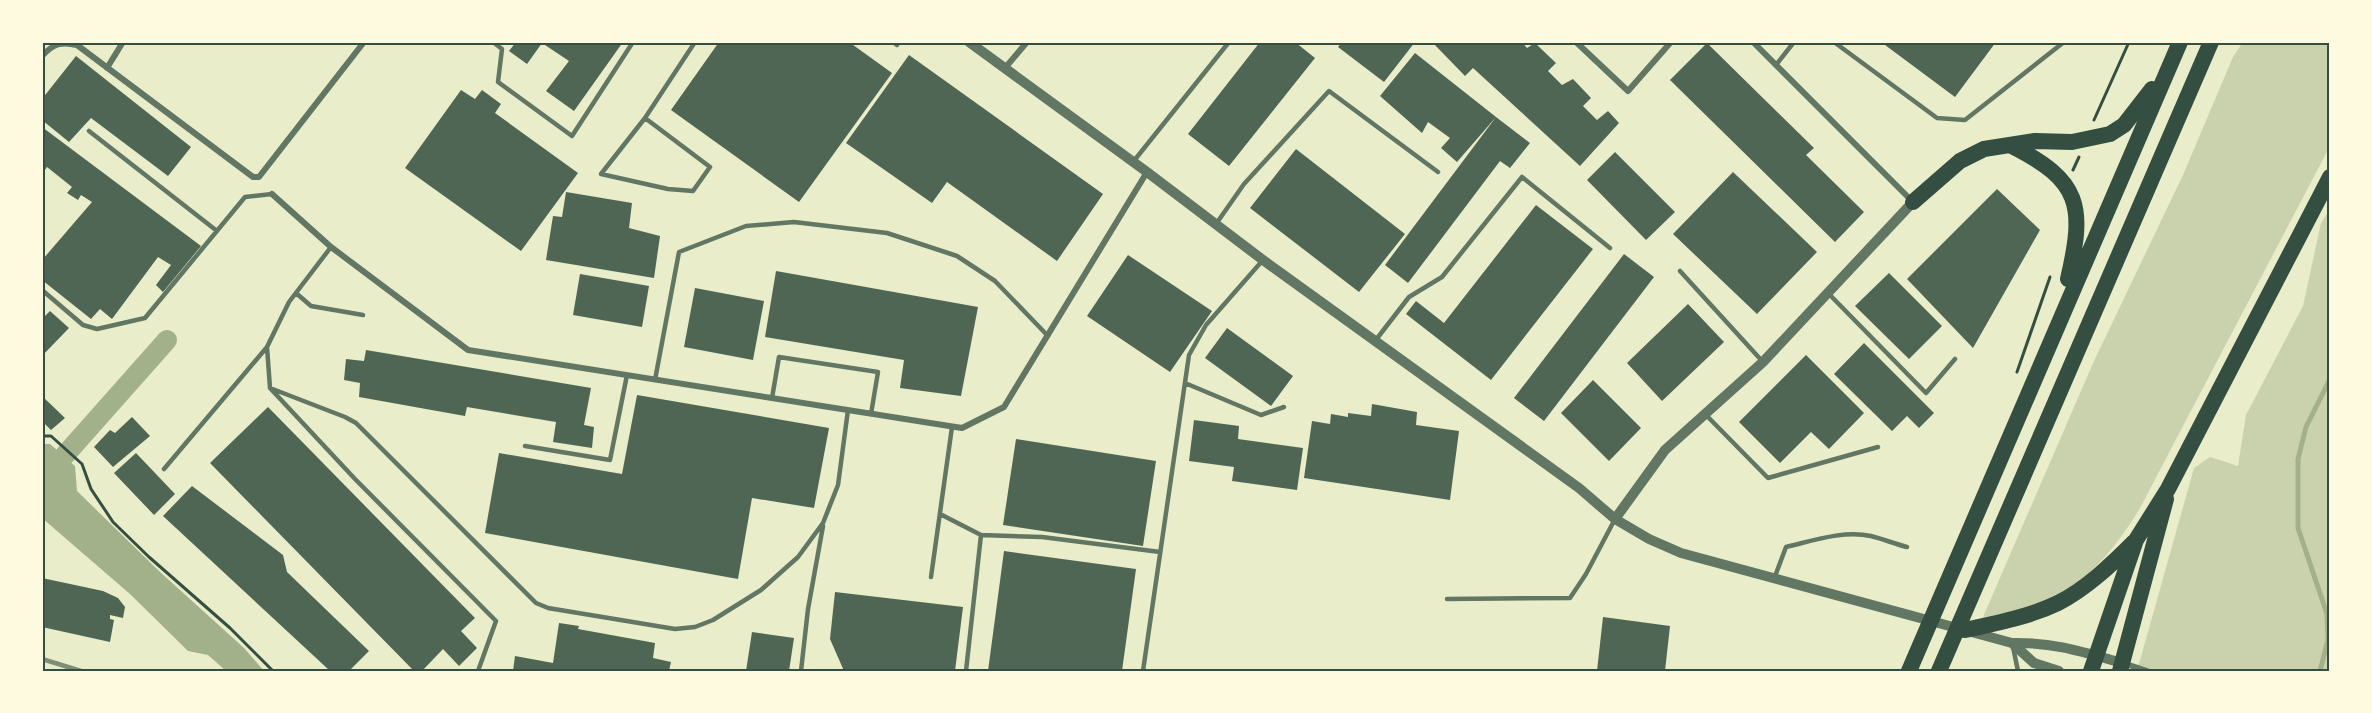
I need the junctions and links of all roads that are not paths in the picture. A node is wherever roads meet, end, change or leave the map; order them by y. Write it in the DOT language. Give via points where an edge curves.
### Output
graph roads {
  1 [pos="123,42"];
  2 [pos="364,42"];
  3 [pos="493,42"];
  4 [pos="633,42"];
  5 [pos="695,42"];
  6 [pos="969,42"];
  7 [pos="1027,42"];
  8 [pos="1229,42"];
  9 [pos="1576,42"];
  10 [pos="1671,42"];
  11 [pos="1753,42"];
  12 [pos="1794,42"];
  13 [pos="1834,42"];
  14 [pos="2064,42"];
  15 [pos="2180,42"];
  16 [pos="2220,42"];
  17 [pos="2208,48"];
  18 [pos="42,56"];
  19 [pos="1776,65"];
  20 [pos="107,68"];
  21 [pos="1005,68"];
  22 [pos="2168,70"];
  23 [pos="645,118"];
  24 [pos="89,131"];
  25 [pos="2012,146"];
  26 [pos="1133,162"];
  27 [pos="1147,172"];
  28 [pos="1438,172"];
  29 [pos="2330,177"];
  30 [pos="272,194"];
  31 [pos="1913,202"];
  32 [pos="1216,224"];
  33 [pos="217,231"];
  34 [pos="331,247"];
  35 [pos="1610,248"];
  36 [pos="1263,260"];
  37 [pos="1680,271"];
  38 [pos="42,290"];
  39 [pos="296,293"];
  40 [pos="1827,293"];
  41 [pos="363,315"];
  42 [pos="2060,318"];
  43 [pos="1048,336"];
  44 [pos="1375,341"];
  45 [pos="267,348"];
  46 [pos="1955,359"];
  47 [pos="1763,362"];
  48 [pos="627,375"];
  49 [pos="655,380"];
  50 [pos="1185,383"];
  51 [pos="270,388"];
  52 [pos="772,398"];
  53 [pos="1284,407"];
  54 [pos="848,410"];
  55 [pos="871,414"];
  56 [pos="1706,415"];
  57 [pos="952,427"];
  58 [pos="525,446"];
  59 [pos="1878,447"];
  60 [pos="164,469"];
  61 [pos="2168,489"];
  62 [pos="940,514"];
  63 [pos="1615,519"];
  64 [pos="823,523"];
  65 [pos="981,536"];
  66 [pos="2136,540"];
  67 [pos="1907,547"];
  68 [pos="1160,552"];
  69 [pos="931,577"];
  70 [pos="1774,579"];
  71 [pos="1447,599"];
  72 [pos="1965,630"];
  73 [pos="2012,643"];
  74 [pos="2093,663"];
  75 [pos="2121,667"];
  76 [pos="478,671"];
  77 [pos="801,671"];
  78 [pos="966,671"];
  79 [pos="1143,671"];
  80 [pos="1909,671"];
  81 [pos="1939,671"];
  82 [pos="2018,671"];
  83 [pos="2059,671"];
  84 [pos="2147,671"];
  1 -- 20 [label="street"];
  2 -- 20 [label="street" via="259,177 250,177"];
  3 -- 4 [label="lane" via="502,49 498,82 572,136"];
  5 -- 23 [label="lane"];
  6 -- 21 [label="street"];
  7 -- 21 [label="street"];
  8 -- 26 [label="lane"];
  9 -- 10 [label="street" via="1628,92"];
  11 -- 19 [label="street"];
  12 -- 19 [label="lane"];
  13 -- 14 [label="lane" via="1937,118 1965,120"];
  15 -- 22 [label="highway"];
  16 -- 17 [label="highway"];
  17 -- 81 [label="highway"];
  18 -- 20 [label="street" via="53,45 67,43 77,45"];
  19 -- 31 [label="street"];
  21 -- 26 [label="street"];
  22 -- 25 [label="highway" via="2124,125 2110,134 2072,142 2035,141"];
  22 -- 42 [label="highway"];
  23 -- 23 [label="lane" via="710,167 693,190 668,189 601,174"];
  24 -- 33 [label="lane"];
  25 -- 31 [label="highway" via="1984,149 1960,160"];
  25 -- 42 [label="highway" via="2057,173 2075,205 2074,254"];
  26 -- 27 [label="street"];
  27 -- 32 [label="street"];
  27 -- 43 [label="street"];
  28 -- 32 [label="lane" via="1329,91 1244,184"];
  29 -- 61 [label="highway"];
  30 -- 33 [label="lane" via="245,197"];
  30 -- 34 [label="street"];
  31 -- 40 [label="street"];
  32 -- 36 [label="street"];
  33 -- 38 [label="lane" via="145,318 97,329 83,325"];
  34 -- 39 [label="lane"];
  34 -- 48 [label="street" via="468,350"];
  35 -- 44 [label="lane" via="1522,177 1442,277 1409,297"];
  36 -- 44 [label="street"];
  36 -- 50 [label="lane" via="1206,325 1189,356"];
  37 -- 47 [label="lane"];
  39 -- 41 [label="lane" via="311,306"];
  39 -- 45 [label="lane"];
  40 -- 46 [label="lane" via="1926,393"];
  40 -- 47 [label="street"];
  42 -- 80 [label="highway"];
  43 -- 49 [label="lane" via="995,281 957,256 887,233 794,222 746,226 680,252"];
  43 -- 57 [label="street" via="1004,407 962,428"];
  44 -- 63 [label="street" via="1579,488"];
  45 -- 51 [label="lane"];
  45 -- 60 [label="lane"];
  47 -- 56 [label="street"];
  48 -- 49 [label="street"];
  48 -- 58 [label="lane" via="610,460"];
  49 -- 52 [label="street"];
  50 -- 53 [label="lane" via="1261,415"];
  50 -- 68 [label="lane"];
  51 -- 64 [label="lane" via="356,423 529,598 548,608 666,629 695,627 761,590 798,557"];
  51 -- 76 [label="lane" via="496,621"];
  52 -- 54 [label="street"];
  52 -- 55 [label="lane" via="779,357 878,372"];
  54 -- 55 [label="street"];
  54 -- 64 [label="lane" via="838,486"];
  55 -- 57 [label="street"];
  56 -- 59 [label="lane" via="1768,478"];
  56 -- 63 [label="street" via="1665,450"];
  57 -- 62 [label="lane"];
  61 -- 66 [label="highway"];
  61 -- 75 [label="highway"];
  62 -- 65 [label="lane"];
  62 -- 69 [label="lane"];
  63 -- 70 [label="street" via="1673,550"];
  63 -- 71 [label="lane" via="1570,598"];
  64 -- 77 [label="lane"];
  65 -- 68 [label="lane" via="1042,537"];
  65 -- 78 [label="lane"];
  66 -- 72 [label="highway" via="2082,588 2060,602 2035,613"];
  66 -- 74 [label="highway"];
  67 -- 70 [label="lane" via="1848,534 1786,547"];
  68 -- 79 [label="lane"];
  70 -- 72 [label="street"];
  72 -- 73 [label="street"];
  73 -- 74 [label="street" via="2055,644"];
  73 -- 82 [label="lane"];
  73 -- 83 [label="street" via="2034,663"];
  74 -- 75 [label="street"];
  75 -- 84 [label="street"];
}
